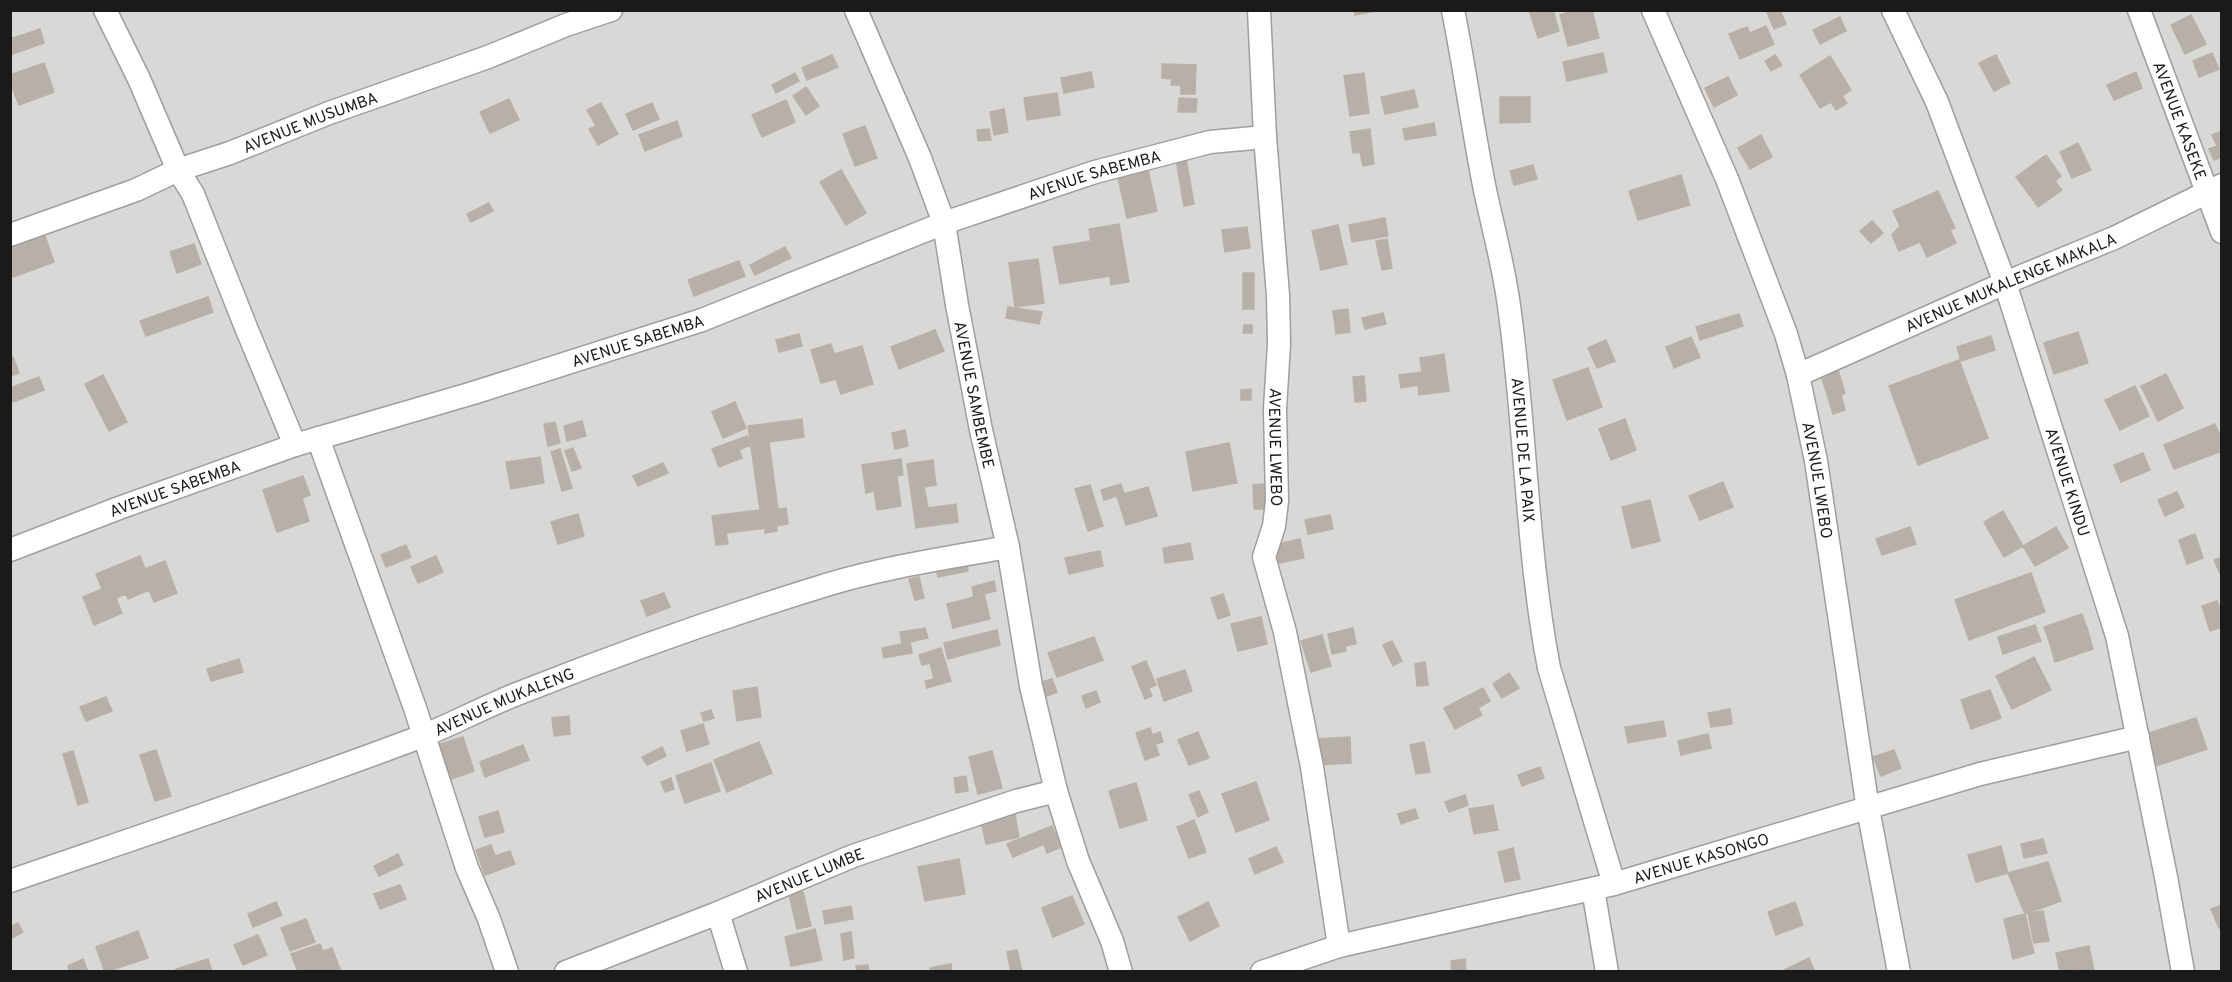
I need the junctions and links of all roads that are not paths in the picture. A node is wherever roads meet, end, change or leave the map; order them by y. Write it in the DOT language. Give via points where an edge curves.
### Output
graph roads {
  1 [pos="105,10"];
  2 [pos="611,10"];
  3 [pos="856,10"];
  4 [pos="1258,10"];
  5 [pos="1453,10"];
  6 [pos="1653,10"];
  7 [pos="1893,10"];
  8 [pos="2139,10"];
  9 [pos="1265,137"];
  10 [pos="178,170"];
  11 [pos="2214,189"];
  12 [pos="944,223"];
  13 [pos="2222,232"];
  14 [pos="10,235"];
  15 [pos="2005,283"];
  16 [pos="1798,375"];
  17 [pos="318,438"];
  18 [pos="296,445"];
  19 [pos="1008,547"];
  20 [pos="10,550"];
  21 [pos="423,736"];
  22 [pos="2138,737"];
  23 [pos="1056,791"];
  24 [pos="1868,808"];
  25 [pos="10,881"];
  26 [pos="1603,886"];
  27 [pos="718,913"];
  28 [pos="1339,946"];
  29 [pos="507,972"];
  30 [pos="566,972"];
  31 [pos="736,972"];
  32 [pos="1121,972"];
  33 [pos="1262,972"];
  34 [pos="1607,972"];
  35 [pos="1899,972"];
  36 [pos="2183,972"];
  1 -- 10 [label="street"];
  2 -- 10 [label="street, AVENUE MUSUMBA"];
  3 -- 12 [label="street, AVENUE SAMBEMBE"];
  4 -- 9 [label="street, AVENUE LWEBO"];
  5 -- 26 [label="street, AVENUE DE LA PAIX" via="1509,304 1535,586 1543,634"];
  6 -- 16 [label="street, AVENUE LWEBO" via="1726,179 1786,333"];
  7 -- 15 [label="street, AVENUE KINDU" via="1937,102"];
  8 -- 11 [label="street, AVENUE KASEKE"];
  9 -- 12 [label="street, AVENUE SABEMBA" via="1210,142 1095,172"];
  9 -- 28 [label="street, AVENUE LWEBO" via="1279,344 1275,409 1277,501 1264,557 1285,632 1308,747"];
  10 -- 14 [label="street, AVENUE MUSUMBA" via="136,190"];
  10 -- 18 [label="street" via="193,194"];
  11 -- 13 [label="street, AVENUE KASEKE"];
  11 -- 15 [label="street, AVENUE MUKALENGE MAKALA" via="2114,238"];
  12 -- 17 [label="street, AVENUE SABEMBA" via="702,320"];
  12 -- 19 [label="street, AVENUE SAMBEMBE" via="981,430"];
  15 -- 16 [label="street, AVENUE MUKALENGE MAKALA"];
  15 -- 22 [label="street, AVENUE KINDU" via="2117,636"];
  16 -- 24 [label="street, AVENUE LWEBO" via="1816,461"];
  17 -- 18 [label="street, AVENUE SABEMBA"];
  17 -- 21 [label="street"];
  18 -- 20 [label="street, AVENUE SABEMBA"];
  19 -- 21 [label="street, AVENUE MUKALENG" via="829,584 515,694"];
  19 -- 23 [label="street, AVENUE SAMBEMBE" via="1031,686"];
  21 -- 25 [label="street, AVENUE MUKALENG"];
  21 -- 29 [label="street" via="466,868"];
  22 -- 24 [label="street, AVENUE KASONGO" via="1980,774"];
  22 -- 36 [label="street, AVENUE KINDU"];
  23 -- 27 [label="street, AVENUE LUMBE" via="853,856"];
  23 -- 32 [label="street, AVENUE SAMBEMBE"];
  24 -- 26 [label="street, AVENUE KASONGO"];
  24 -- 35 [label="street, AVENUE LWEBO"];
  26 -- 28 [label="street, AVENUE KASONGO"];
  26 -- 34 [label="street"];
  27 -- 30 [label="street, AVENUE LUMBE"];
  27 -- 31 [label="street"];
  28 -- 33 [label="street, AVENUE KASONGO"];
}
